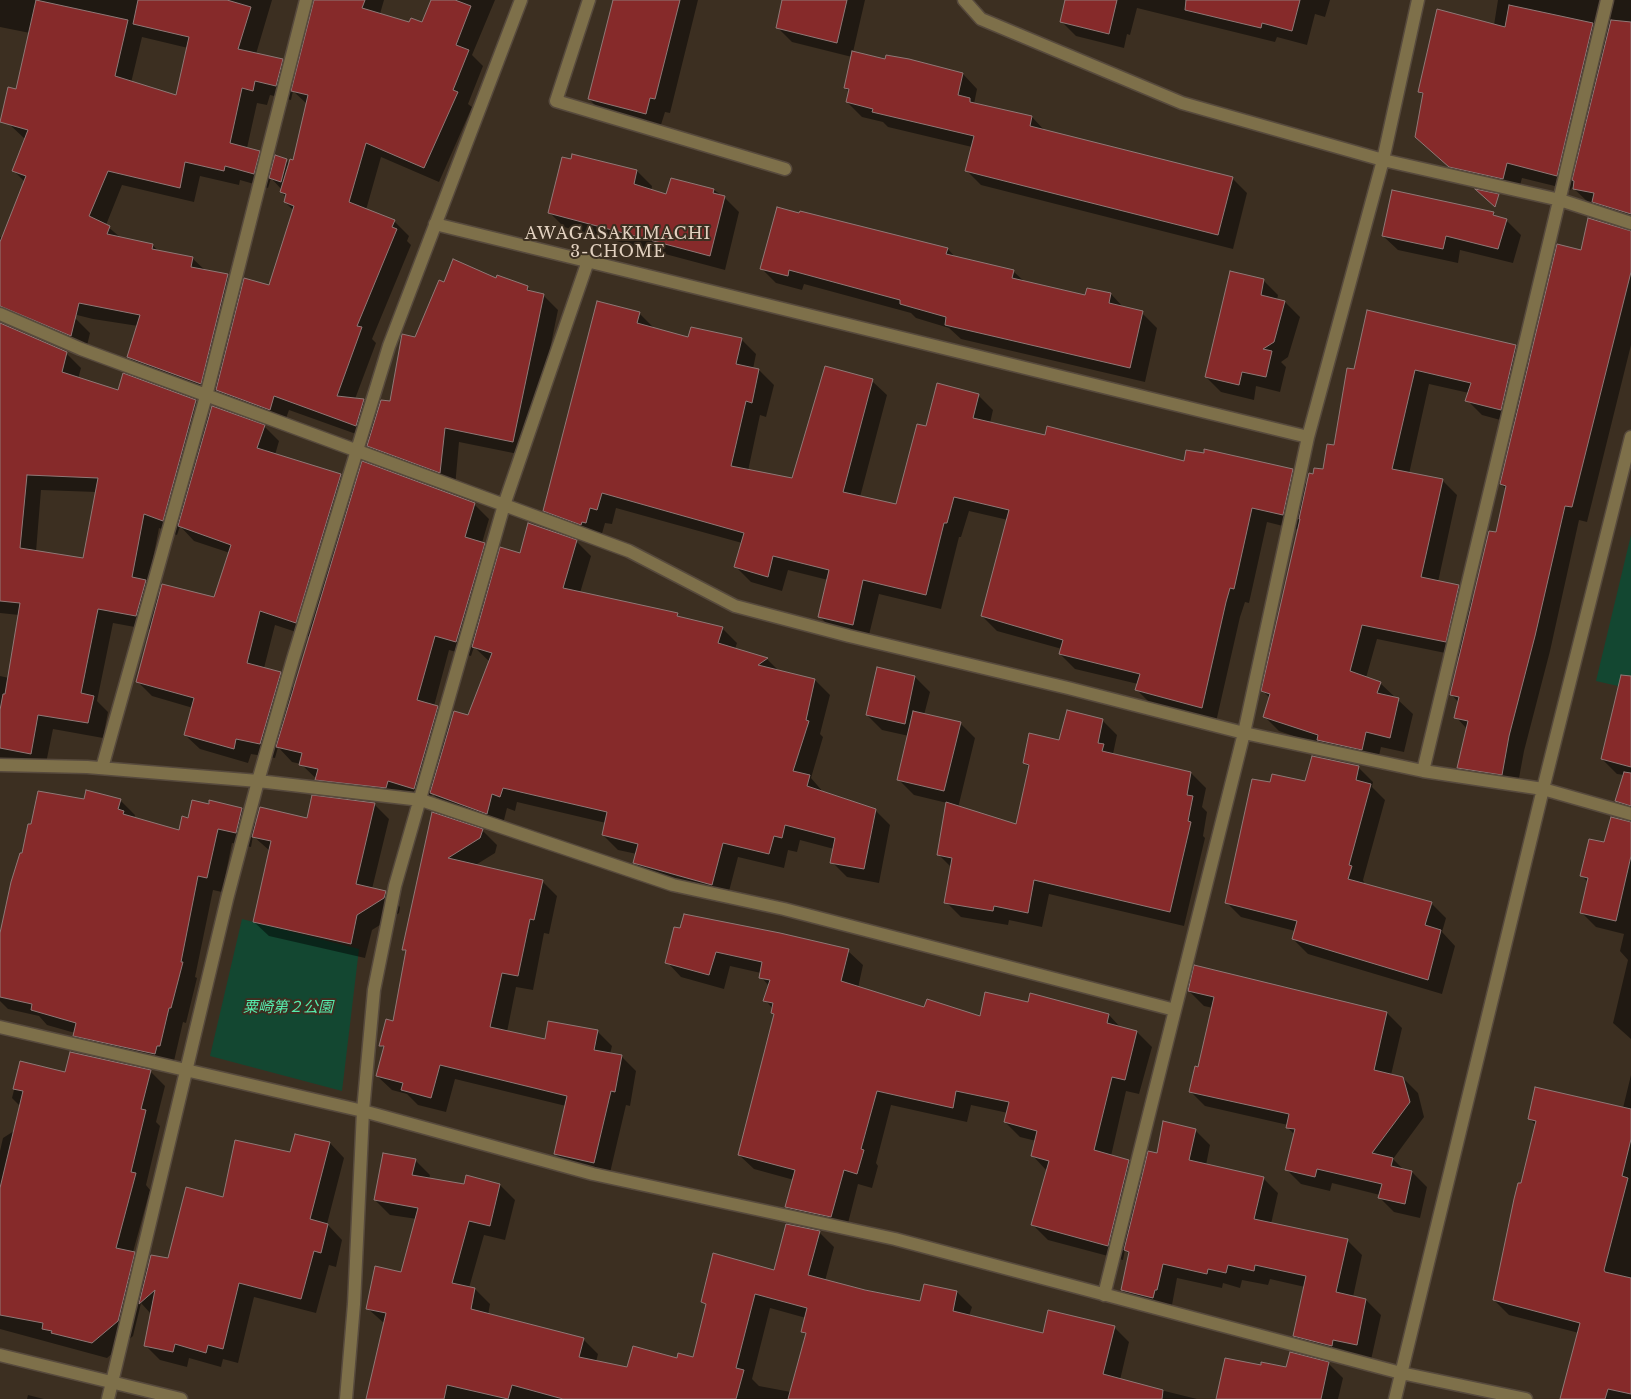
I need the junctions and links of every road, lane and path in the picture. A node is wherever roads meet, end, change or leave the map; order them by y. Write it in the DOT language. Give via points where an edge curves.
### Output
graph roads {
  1 [pos="306,0"];
  2 [pos="520,0"];
  3 [pos="589,0"];
  4 [pos="964,0"];
  5 [pos="1418,0"];
  6 [pos="1607,0"];
  7 [pos="1383,160"];
  8 [pos="784,169"];
  9 [pos="1560,200"];
  10 [pos="1631,223"];
  11 [pos="435,224"];
  12 [pos="588,261"];
  13 [pos="0,314"];
  14 [pos="206,396"];
  15 [pos="1308,437"];
  16 [pos="1631,437"];
  17 [pos="356,452"];
  18 [pos="504,505"];
  19 [pos="1244,734"];
  20 [pos="0,765"];
  21 [pos="102,768"];
  22 [pos="1423,771"];
  23 [pos="258,781"];
  24 [pos="1543,789"];
  25 [pos="420,800"];
  26 [pos="1631,814"];
  27 [pos="1175,1010"];
  28 [pos="0,1027"];
  29 [pos="184,1071"];
  30 [pos="363,1111"];
  31 [pos="1104,1295"];
  32 [pos="0,1355"];
  33 [pos="1401,1373"];
  34 [pos="112,1383"];
  35 [pos="108,1399"];
  36 [pos="182,1399"];
  37 [pos="346,1399"];
  38 [pos="1395,1399"];
  39 [pos="1526,1399"];
  1 -- 14 [label="street"];
  2 -- 11 [label="street"];
  3 -- 8 [label="street" via="556,101"];
  4 -- 7 [label="street" via="981,19 1182,103"];
  5 -- 7 [label="street"];
  6 -- 9 [label="street"];
  7 -- 9 [label="street"];
  7 -- 15 [label="street"];
  9 -- 10 [label="street"];
  9 -- 22 [label="street"];
  11 -- 12 [label="street"];
  11 -- 17 [label="street" via="389,346"];
  12 -- 15 [label="street"];
  12 -- 18 [label="street"];
  13 -- 14 [label="street" via="81,349"];
  14 -- 17 [label="street"];
  14 -- 21 [label="street"];
  15 -- 19 [label="street"];
  16 -- 24 [label="street"];
  17 -- 18 [label="street"];
  17 -- 23 [label="street"];
  18 -- 19 [label="street" via="629,551 735,606"];
  18 -- 25 [label="street"];
  19 -- 22 [label="street"];
  19 -- 27 [label="street"];
  20 -- 21 [label="street"];
  21 -- 23 [label="street"];
  22 -- 24 [label="street"];
  23 -- 25 [label="street"];
  23 -- 29 [label="street"];
  24 -- 26 [label="street"];
  24 -- 33 [label="street"];
  25 -- 27 [label="street" via="673,885 784,909"];
  25 -- 30 [label="street" via="395,886 374,990"];
  27 -- 31 [label="street"];
  28 -- 29 [label="street"];
  29 -- 30 [label="street"];
  29 -- 34 [label="street"];
  30 -- 31 [label="street" via="594,1174 895,1239"];
  30 -- 37 [label="street"];
  31 -- 33 [label="street"];
  32 -- 34 [label="street"];
  33 -- 38 [label="street"];
  33 -- 39 [label="street"];
  34 -- 35 [label="street"];
  34 -- 36 [label="street"];
}
